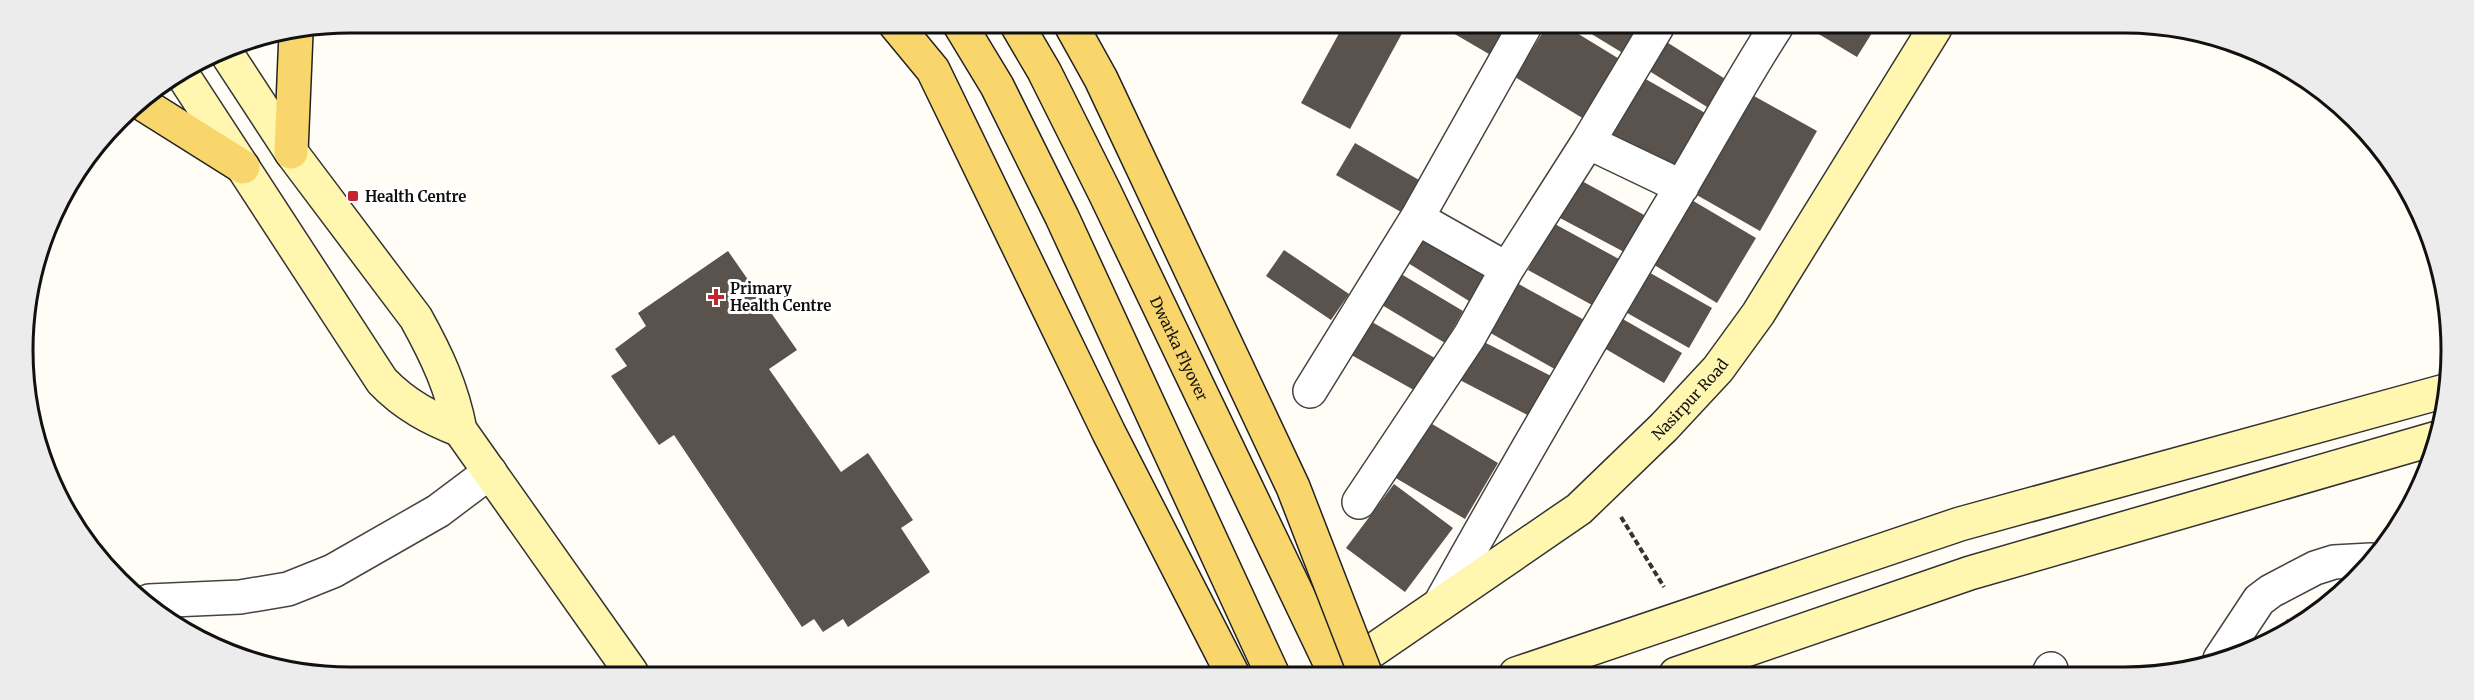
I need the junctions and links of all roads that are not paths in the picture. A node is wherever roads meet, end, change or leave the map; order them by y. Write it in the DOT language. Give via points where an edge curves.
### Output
graph roads {
  1 [pos="902,33"];
  2 [pos="965,33"];
  3 [pos="1022,33"];
  4 [pos="1075,33"];
  5 [pos="1522,33"];
  6 [pos="1653,33"];
  7 [pos="1772,33"];
  8 [pos="1932,33"];
  9 [pos="296,38"];
  10 [pos="230,57"];
  11 [pos="185,79"];
  12 [pos="147,107"];
  13 [pos="1588,142"];
  14 [pos="291,152"];
  15 [pos="243,167"];
  16 [pos="1682,187"];
  17 [pos="1417,218"];
  18 [pos="1507,269"];
  19 [pos="1310,391"];
  20 [pos="2438,393"];
  21 [pos="460,430"];
  22 [pos="2427,441"];
  23 [pos="490,472"];
  24 [pos="2140,474"];
  25 [pos="1359,502"];
  26 [pos="2158,519"];
  27 [pos="2361,561"];
  28 [pos="157,601"];
  29 [pos="1440,604"];
  30 [pos="2226,650"];
  31 [pos="627,667"];
  32 [pos="1229,667"];
  33 [pos="1269,667"];
  34 [pos="1332,667"];
  35 [pos="1349,667"];
  36 [pos="1363,667"];
  37 [pos="1536,667"];
  38 [pos="1696,667"];
  1 -- 32 [label="main road" via="933,70 1109,433"];
  2 -- 33 [label="main road" via="997,86 1062,217"];
  3 -- 34 [label="main road, Dwarka Flyover" via="1105,193"];
  4 -- 36 [label="main road, bridge" via="1101,79 1293,487"];
  5 -- 17 [label="street"];
  6 -- 13 [label="street"];
  7 -- 16 [label="street"];
  8 -- 29 [label="street, Nasirpur Road" via="1758,314 1718,369 1603,488 1554,528"];
  9 -- 14 [label="main road"];
  10 -- 14 [label="street"];
  11 -- 15 [label="street"];
  12 -- 15 [label="main road"];
  13 -- 16 [label="street"];
  13 -- 18 [label="street"];
  14 -- 21 [label="street" via="416,318 453,397"];
  15 -- 21 [label="street" via="382,381 399,399 426,416"];
  16 -- 29 [label="street" via="1525,450"];
  17 -- 18 [label="street"];
  17 -- 19 [label="street"];
  18 -- 25 [label="street" via="1469,337"];
  20 -- 24 [label="street"];
  21 -- 23 [label="street"];
  22 -- 26 [label="street"];
  23 -- 28 [label="street" via="438,511 333,571 288,588 240,597"];
  23 -- 31 [label="street"];
  24 -- 26 [label="street"];
  24 -- 37 [label="street" via="1960,524"];
  26 -- 38 [label="street" via="1970,573"];
  27 -- 30 [label="street" via="2315,568 2271,591 2259,600"];
  29 -- 35 [label="street, Nasirpur Road"];
}
